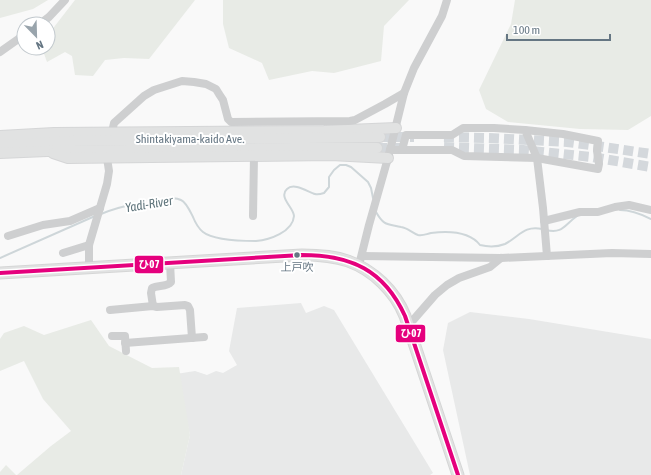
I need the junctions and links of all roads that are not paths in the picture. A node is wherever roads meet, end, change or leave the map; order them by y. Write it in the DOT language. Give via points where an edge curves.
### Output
graph roads {
  1 [pos="65,0"];
  2 [pos="448,0"];
  3 [pos="50,16"];
  4 [pos="16,41"];
  5 [pos="0,52"];
  6 [pos="404,93"];
  7 [pos="231,127"];
  8 [pos="396,128"];
  9 [pos="525,130"];
  10 [pos="112,132"];
  11 [pos="0,136"];
  12 [pos="380,137"];
  13 [pos="0,145"];
  14 [pos="378,148"];
  15 [pos="402,150"];
  16 [pos="47,151"];
  17 [pos="0,153"];
  18 [pos="389,154"];
  19 [pos="254,156"];
  20 [pos="107,158"];
  21 [pos="537,158"];
  22 [pos="100,209"];
  23 [pos="651,210"];
  24 [pos="254,216"];
  25 [pos="544,221"];
  26 [pos="8,236"];
  27 [pos="89,245"];
  28 [pos="62,253"];
  29 [pos="651,254"];
  30 [pos="546,256"];
  31 [pos="501,258"];
  32 [pos="360,261"];
  33 [pos="170,263"];
  34 [pos="89,268"];
  35 [pos="0,274"];
  36 [pos="152,306"];
  37 [pos="110,310"];
  38 [pos="408,326"];
  39 [pos="112,336"];
  40 [pos="204,337"];
  41 [pos="192,338"];
  42 [pos="458,475"];
  1 -- 3 [label="street"];
  2 -- 6 [label="street"];
  4 -- 5 [label="street"];
  6 -- 7 [label="street" via="350,121"];
  6 -- 8 [label="street"];
  7 -- 8 [label="main road" via="324,131"];
  7 -- 10 [label="main road"];
  7 -- 10 [label="street" via="216,89 206,84 182,81 144,96 114,123"];
  8 -- 18 [label="street"];
  9 -- 15 [label="street" via="463,128 452,135 406,135"];
  9 -- 21 [label="street"];
  9 -- 21 [label="street" via="598,141 598,169"];
  10 -- 11 [label="main road"];
  12 -- 13 [label="main road, Shintakiyama-kaido Ave." via="71,141"];
  14 -- 16 [label="main road, Shintakiyama-kaido Ave."];
  15 -- 18 [label="street"];
  15 -- 21 [label="street" via="452,150 464,156"];
  16 -- 17 [label="main road, Shintakiyama-kaido Ave."];
  16 -- 20 [label="main road" via="68,158"];
  18 -- 19 [label="main road"];
  18 -- 32 [label="street"];
  19 -- 20 [label="main road"];
  19 -- 24 [label="street"];
  20 -- 22 [label="street" via="109,171"];
  21 -- 25 [label="street"];
  22 -- 26 [label="street" via="70,221 43,225"];
  22 -- 27 [label="street"];
  23 -- 25 [label="street" via="629,205 598,212 580,212"];
  25 -- 30 [label="street"];
  27 -- 28 [label="street"];
  27 -- 34 [label="street"];
  29 -- 30 [label="street"];
  30 -- 31 [label="street"];
  31 -- 32 [label="street"];
  31 -- 38 [label="street" via="490,266 447,284"];
  32 -- 33 [label="highway" via="302,255"];
  32 -- 38 [label="highway" via="391,292"];
  33 -- 34 [label="highway"];
  33 -- 36 [label="street" via="172,282 152,288"];
  34 -- 35 [label="highway"];
  36 -- 37 [label="street"];
  36 -- 41 [label="street" via="188,306"];
  38 -- 42 [label="highway"];
  39 -- 41 [label="street" via="125,336 126,347"];
  40 -- 41 [label="street"];
}
